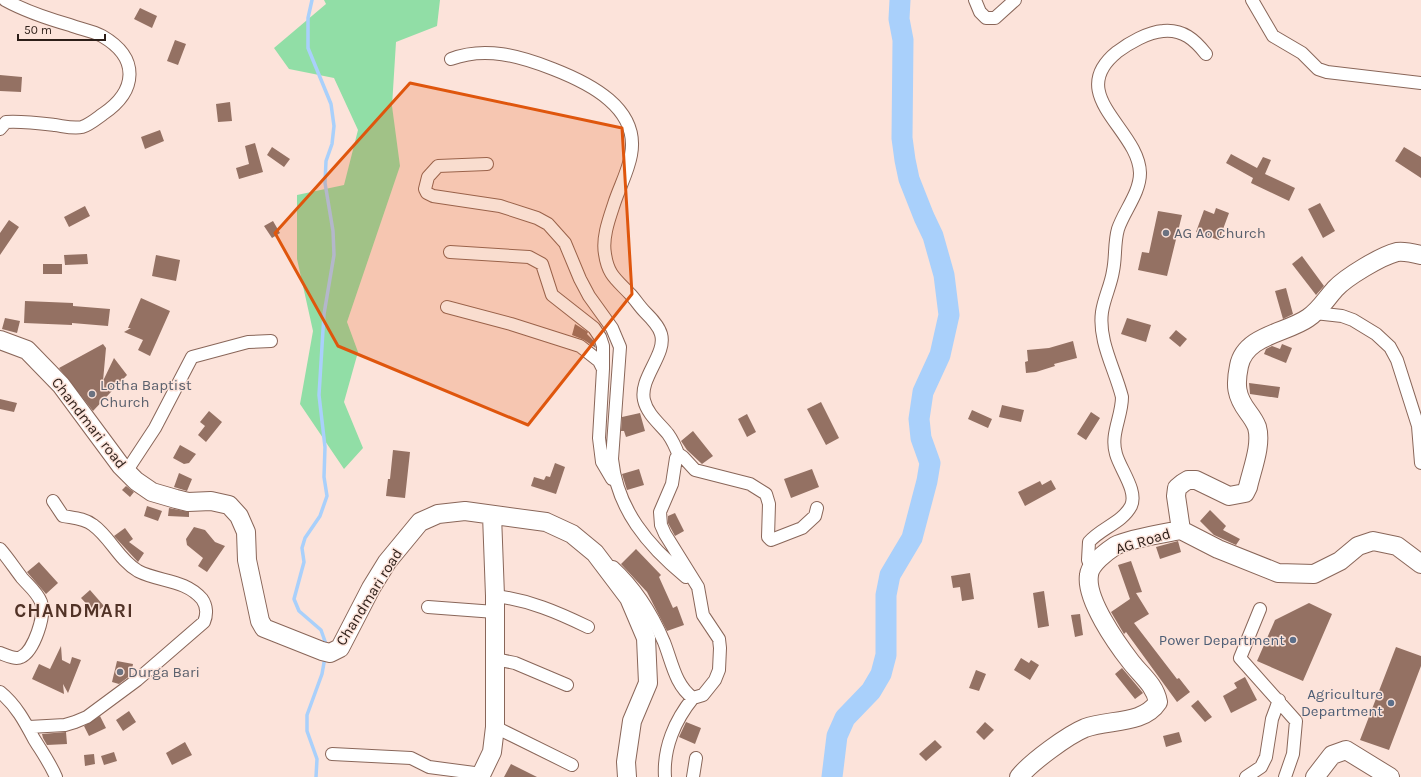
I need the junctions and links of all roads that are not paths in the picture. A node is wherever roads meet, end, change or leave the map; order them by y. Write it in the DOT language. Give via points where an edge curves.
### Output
graph roads {
  1 [pos="5,0"];
  2 [pos="975,0"];
  3 [pos="1015,0"];
  4 [pos="1252,0"];
  5 [pos="1206,54"];
  6 [pos="451,59"];
  7 [pos="1421,83"];
  8 [pos="0,128"];
  9 [pos="487,164"];
  10 [pos="450,252"];
  11 [pos="1421,255"];
  12 [pos="447,307"];
  13 [pos="1315,313"];
  14 [pos="0,340"];
  15 [pos="271,341"];
  16 [pos="603,369"];
  17 [pos="679,456"];
  18 [pos="1421,463"];
  19 [pos="126,472"];
  20 [pos="622,498"];
  21 [pos="53,501"];
  22 [pos="817,508"];
  23 [pos="492,515"];
  24 [pos="1181,530"];
  25 [pos="0,549"];
  26 [pos="595,553"];
  27 [pos="1421,564"];
  28 [pos="1091,568"];
  29 [pos="694,582"];
  30 [pos="495,604"];
  31 [pos="428,607"];
  32 [pos="1260,609"];
  33 [pos="588,628"];
  34 [pos="0,653"];
  35 [pos="495,659"];
  36 [pos="567,685"];
  37 [pos="0,692"];
  38 [pos="693,698"];
  39 [pos="1279,700"];
  40 [pos="29,727"];
  41 [pos="495,727"];
  42 [pos="332,754"];
  43 [pos="696,758"];
  44 [pos="572,765"];
  45 [pos="481,776"];
  46 [pos="56,777"];
  47 [pos="627,777"];
  48 [pos="665,777"];
  49 [pos="693,777"];
  50 [pos="1020,777"];
  51 [pos="1246,777"];
  52 [pos="1285,777"];
  53 [pos="1314,777"];
  54 [pos="1390,777"];
  1 -- 8 [label="street" via="61,23 100,35 120,49 129,62 130,73 122,97 112,108 87,125 74,128 6,122"];
  2 -- 3 [label="street" via="986,18 995,18"];
  4 -- 7 [label="street" via="1273,36 1302,53 1318,69"];
  5 -- 28 [label="street" via="1188,36 1174,31 1162,31 1124,47 1104,66 1100,74 1100,98 1139,159 1140,175 1132,200 1118,228 1114,270 1102,312 1101,328 1122,397 1114,445 1120,467 1132,491 1132,504 1123,516 1089,542 1088,560"];
  6 -- 17 [label="street" via="464,54 490,53 532,61 575,78 600,92 623,115 630,133 631,155 610,217 604,252 610,274 661,333 662,343 644,389 644,400 673,441"];
  9 -- 20 [label="street" via="438,166 428,177 425,189 433,196 500,206 537,218 548,224 565,243 580,279 612,328 620,347 612,459"];
  10 -- 16 [label="street" via="529,257 542,264 552,294 594,328 603,346"];
  11 -- 13 [label="main road" via="1397,252 1360,270 1346,278"];
  12 -- 16 [label="street" via="580,346 599,361"];
  13 -- 18 [label="street" via="1353,320 1376,334 1390,347 1397,360 1418,426"];
  13 -- 24 [label="main road" via="1302,322 1275,332 1246,352 1239,364 1236,387 1258,433 1248,487 1245,493 1229,496 1196,480 1183,482 1177,488 1176,496"];
  14 -- 19 [label="main road, Chandmari road" via="27,350 61,385"];
  15 -- 19 [label="street" via="248,342 192,357 166,408"];
  16 -- 20 [label="street" via="599,438 602,462"];
  17 -- 22 [label="street" via="695,470 750,484 766,494 769,504 770,540 802,528 813,519"];
  17 -- 29 [label="street" via="674,464 672,484 659,518 664,534"];
  19 -- 23 [label="main road, Chandmari road" via="152,492 182,500 211,501 228,505 239,516 246,532 247,560 264,628 330,653 340,648 386,562 420,522 445,513 466,511"];
  20 -- 29 [label="street" via="633,521 652,545"];
  21 -- 40 [label="street" via="63,516 93,525 137,570 161,580 178,582 197,595 206,606 206,616 204,622 176,648 87,717 65,725"];
  23 -- 26 [label="main road, Chandmari road" via="546,522 572,534"];
  23 -- 30 [label="main road"];
  24 -- 27 [label="main road, AG Road" via="1218,549 1278,573 1314,574 1340,562 1358,546 1373,541 1397,546"];
  24 -- 28 [label="main road, AG Road" via="1116,546"];
  25 -- 34 [label="street" via="35,591 42,603 43,615 34,640 21,657"];
  26 -- 38 [label="street" via="620,572 640,596 664,642 675,674 683,689"];
  26 -- 47 [label="main road, Chandmari road" via="629,598 646,638 648,683 632,721 626,762"];
  28 -- 50 [label="main road" via="1091,590 1101,618 1115,641 1152,686 1158,702 1149,712 1119,722 1085,728 1030,764"];
  29 -- 38 [label="street" via="698,587 703,615 719,639 721,660 715,680 708,690 703,695"];
  30 -- 31 [label="street"];
  30 -- 33 [label="street" via="529,602"];
  30 -- 35 [label="main road"];
  32 -- 39 [label="street" via="1240,658"];
  35 -- 36 [label="street" via="515,663"];
  35 -- 41 [label="main road"];
  37 -- 40 [label="street"];
  38 -- 48 [label="street" via="680,716 670,740"];
  39 -- 51 [label="street" via="1272,719 1266,757 1261,767"];
  39 -- 52 [label="street" via="1296,721 1293,754"];
  40 -- 46 [label="street"];
  41 -- 44 [label="street"];
  41 -- 45 [label="main road" via="492,752"];
  42 -- 45 [label="street" via="410,758 429,767"];
  43 -- 49 [label="street"];
  53 -- 54 [label="main road" via="1332,755 1346,750"];
}
